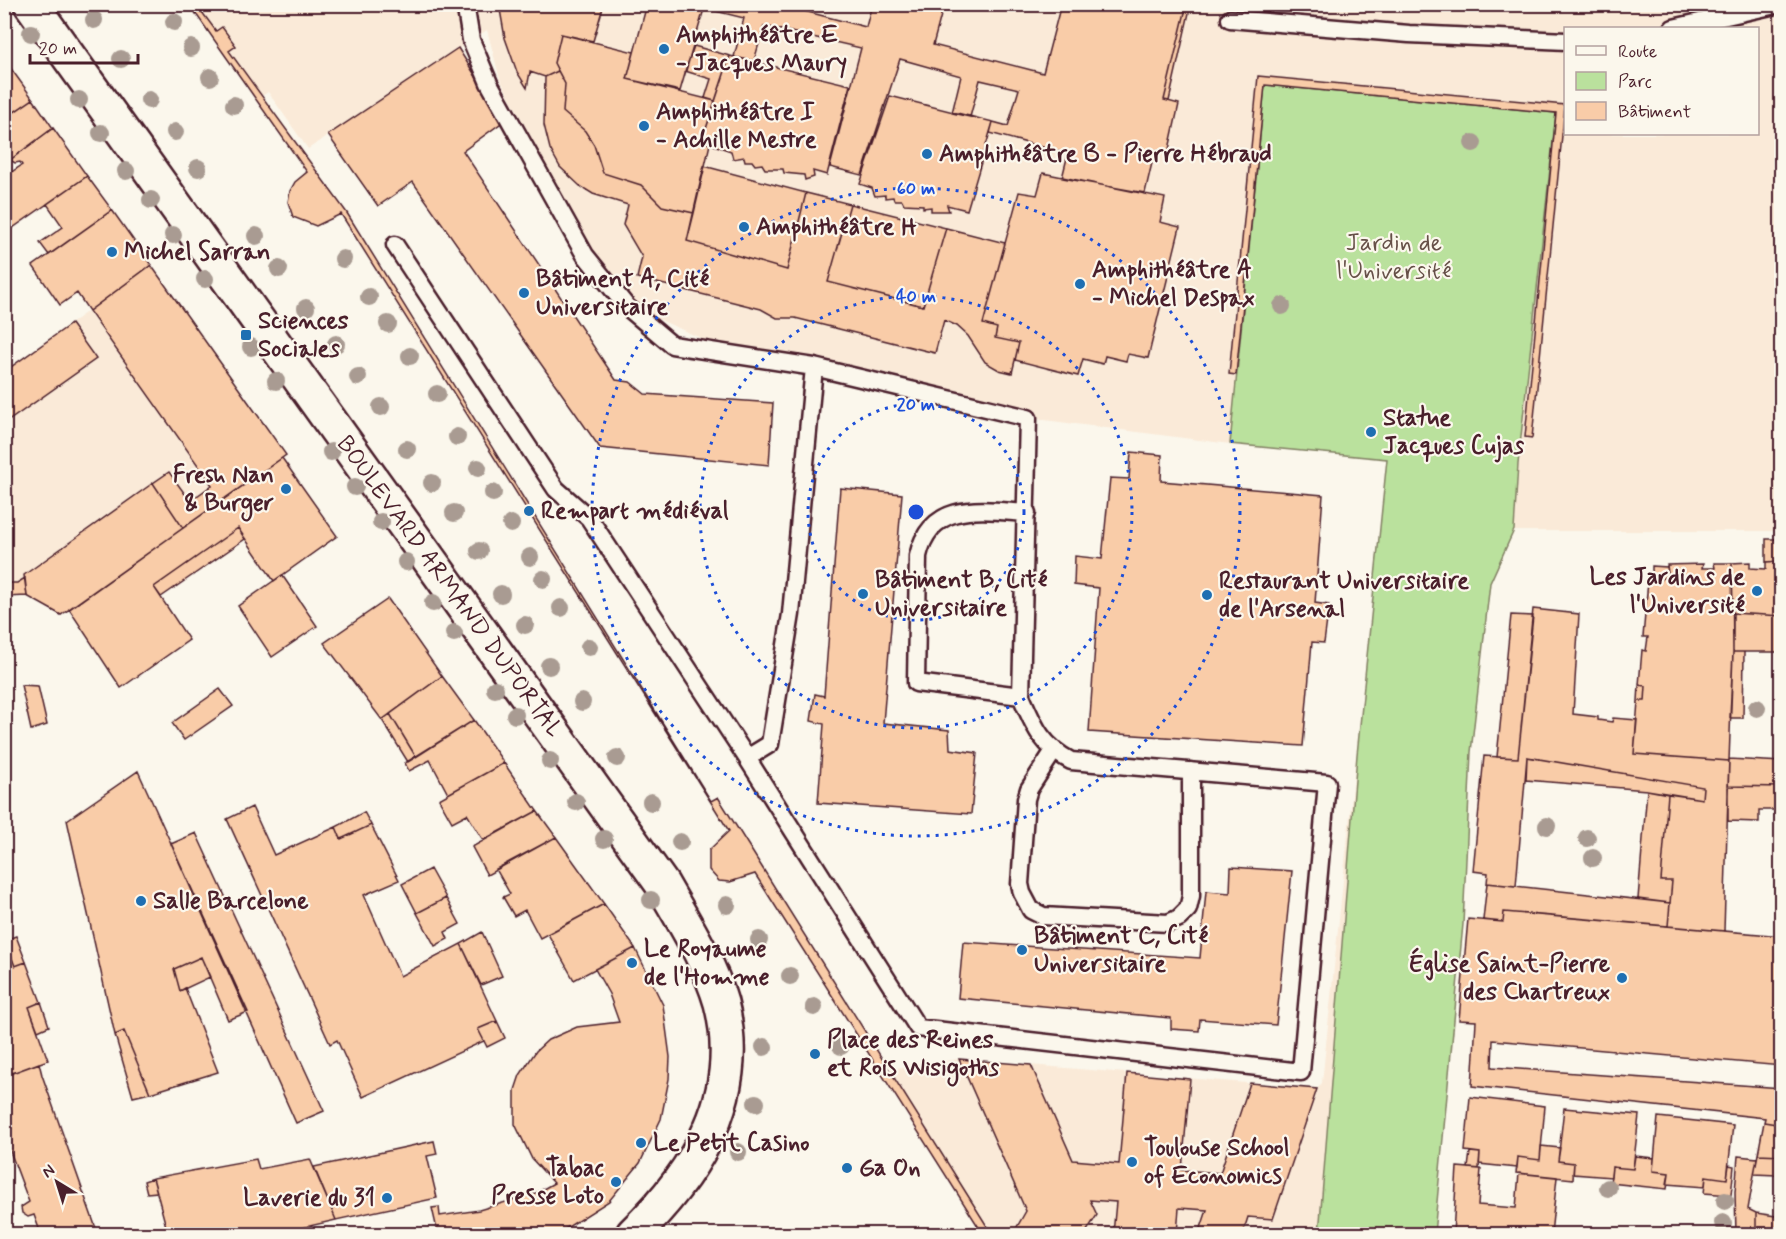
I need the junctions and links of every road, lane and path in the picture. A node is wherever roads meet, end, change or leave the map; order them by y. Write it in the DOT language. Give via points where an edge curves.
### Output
graph roads {
  1 [pos="31,4"];
  2 [pos="465,4"];
  3 [pos="1780,4"];
  4 [pos="1230,19"];
  5 [pos="1677,27"];
  6 [pos="1564,41"];
  7 [pos="395,245"];
  8 [pos="814,367"];
  9 [pos="1027,513"];
  10 [pos="1021,696"];
  11 [pos="1053,752"];
  12 [pos="747,758"];
  13 [pos="1191,771"];
  14 [pos="633,1234"];
  1 -- 14 [label="street, BOULEVARD ARMAND DUPORTAL" via="657,877 688,928 720,1000 725,1022 726,1069 716,1121 693,1163 664,1204"];
  2 -- 8 [label="lane" via="471,40 489,83 585,255 627,307 672,345"];
  3 -- 5 [label="lane"];
  4 -- 6 [label="lane" via="1409,34"];
  7 -- 12 [label="lane" via="556,489 589,518"];
  8 -- 9 [label="lane" via="1028,418"];
  8 -- 12 [label="lane" via="791,614 770,744"];
  9 -- 10 [label="lane"];
  9 -- 10 [label="lane" via="968,509 951,514 936,523 921,542 918,556 916,683"];
  10 -- 11 [label="lane" via="1036,731"];
  11 -- 13 [label="lane" via="1071,761"];
  11 -- 13 [label="lane" via="1026,799 1020,884 1027,904 1043,916 1155,924 1179,918 1188,909 1191,896"];
  12 -- 13 [label="lane" via="918,1028 1300,1072 1327,783"];
}
